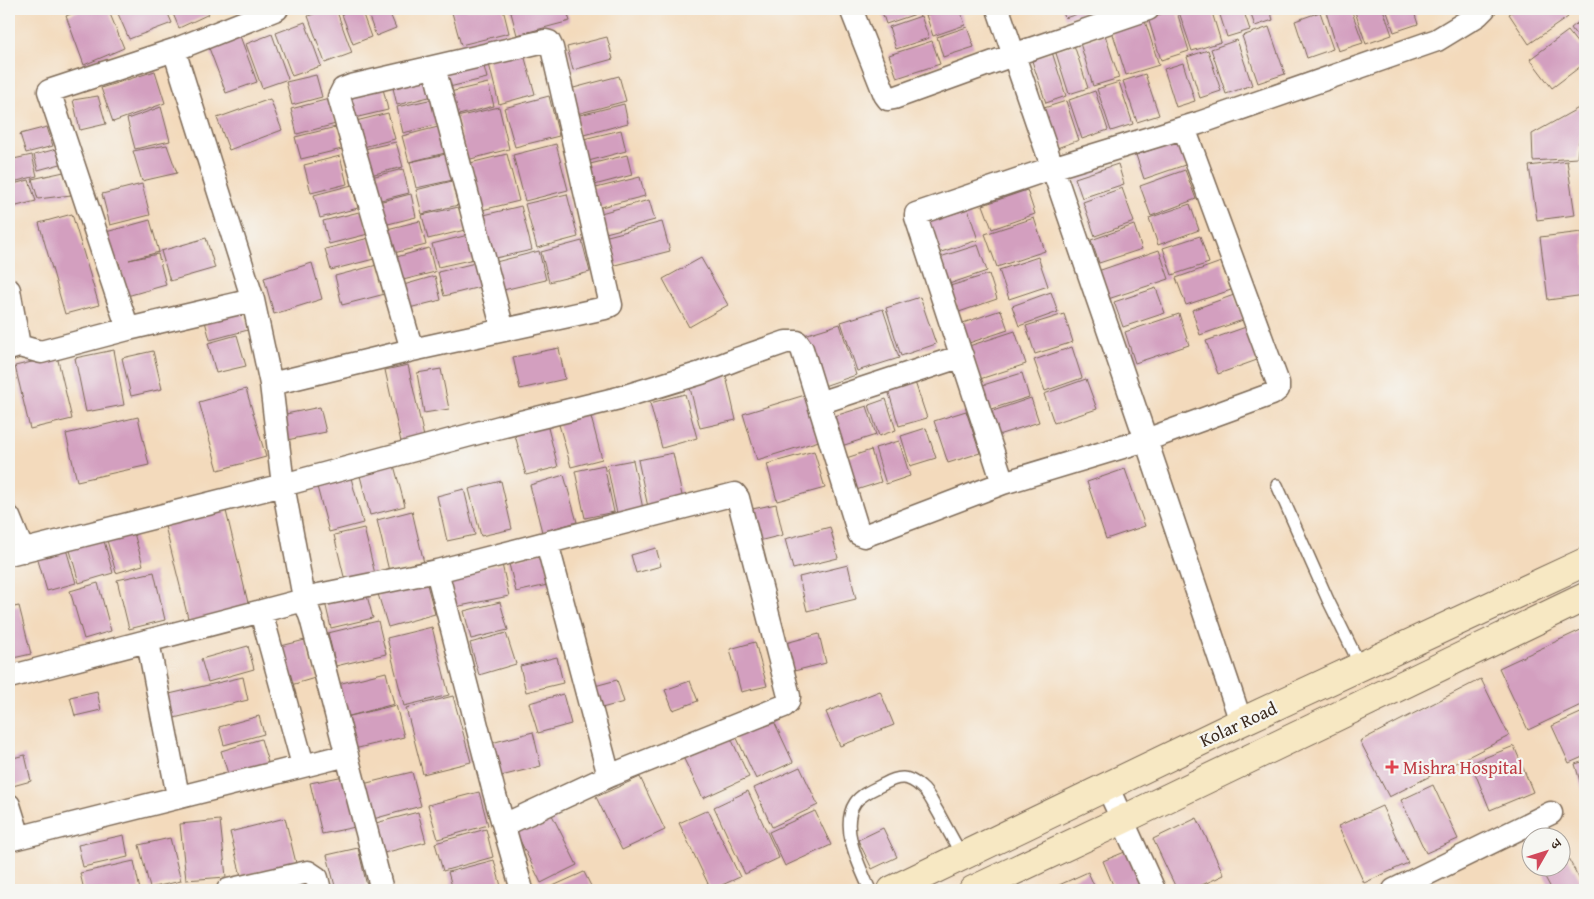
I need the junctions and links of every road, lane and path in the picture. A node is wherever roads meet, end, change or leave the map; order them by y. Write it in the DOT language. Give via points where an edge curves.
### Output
graph roads {
  1 [pos="277,9"];
  2 [pos="851,9"];
  3 [pos="998,9"];
  4 [pos="1137,10"];
  5 [pos="1478,11"];
  6 [pos="226,18"];
  7 [pos="174,50"];
  8 [pos="1014,55"];
  9 [pos="434,67"];
  10 [pos="1184,128"];
  11 [pos="1052,168"];
  12 [pos="9,290"];
  13 [pos="253,300"];
  14 [pos="128,329"];
  15 [pos="503,330"];
  16 [pos="14,348"];
  17 [pos="412,350"];
  18 [pos="962,356"];
  19 [pos="271,384"];
  20 [pos="819,403"];
  21 [pos="1146,440"];
  22 [pos="1003,482"];
  23 [pos="284,485"];
  24 [pos="1277,485"];
  25 [pos="9,517"];
  26 [pos="547,543"];
  27 [pos="16,552"];
  28 [pos="1585,562"];
  29 [pos="437,571"];
  30 [pos="1585,597"];
  31 [pos="304,599"];
  32 [pos="261,612"];
  33 [pos="148,642"];
  34 [pos="1361,667"];
  35 [pos="9,678"];
  36 [pos="1241,722"];
  37 [pos="347,755"];
  38 [pos="303,765"];
  39 [pos="609,776"];
  40 [pos="1107,786"];
  41 [pos="178,796"];
  42 [pos="9,806"];
  43 [pos="1550,813"];
  44 [pos="1122,820"];
  45 [pos="504,825"];
  46 [pos="14,838"];
  47 [pos="963,856"];
  48 [pos="228,890"];
  49 [pos="320,890"];
  50 [pos="382,890"];
  51 [pos="522,890"];
  52 [pos="870,890"];
  53 [pos="892,890"];
  54 [pos="973,890"];
  55 [pos="1154,890"];
  56 [pos="1394,890"];
  1 -- 6 [label="street"];
  2 -- 8 [label="street" via="888,99"];
  3 -- 8 [label="street"];
  4 -- 8 [label="street"];
  5 -- 10 [label="street" via="1437,40"];
  6 -- 7 [label="street"];
  7 -- 13 [label="street"];
  7 -- 14 [label="street" via="49,91"];
  8 -- 11 [label="street"];
  9 -- 15 [label="street"];
  9 -- 15 [label="street" via="545,41 552,48 611,305"];
  9 -- 17 [label="street" via="351,86 344,89 339,97"];
  10 -- 11 [label="street"];
  10 -- 21 [label="street" via="1278,389 1272,394"];
  11 -- 18 [label="street" via="916,214"];
  11 -- 21 [label="street"];
  12 -- 16 [label="street"];
  13 -- 14 [label="street"];
  13 -- 19 [label="street"];
  14 -- 16 [label="street" via="41,352"];
  15 -- 17 [label="street"];
  17 -- 19 [label="street"];
  18 -- 20 [label="street"];
  18 -- 22 [label="street"];
  19 -- 23 [label="street"];
  20 -- 22 [label="street" via="861,535"];
  20 -- 23 [label="street" via="802,349 797,342 786,342 701,373 618,398"];
  21 -- 22 [label="street"];
  21 -- 36 [label="street"];
  23 -- 27 [label="street"];
  23 -- 31 [label="street"];
  24 -- 34 [label="lane"];
  25 -- 27 [label="street"];
  26 -- 29 [label="street"];
  26 -- 39 [label="street"];
  26 -- 39 [label="street" via="729,495 735,494 738,498 788,702"];
  28 -- 34 [label="main road, Kolar Road"];
  29 -- 31 [label="street"];
  29 -- 45 [label="street"];
  30 -- 44 [label="main road, Kolar Road"];
  31 -- 32 [label="street"];
  31 -- 37 [label="street"];
  32 -- 33 [label="street"];
  32 -- 38 [label="street"];
  33 -- 35 [label="street"];
  33 -- 41 [label="street"];
  34 -- 36 [label="main road, Kolar Road"];
  36 -- 40 [label="main road, Kolar Road"];
  37 -- 38 [label="street"];
  37 -- 50 [label="street"];
  38 -- 41 [label="street"];
  39 -- 45 [label="street"];
  40 -- 44 [label="street"];
  40 -- 47 [label="main road, Kolar Road"];
  41 -- 46 [label="street"];
  42 -- 46 [label="street"];
  43 -- 56 [label="street"];
  44 -- 54 [label="main road, Kolar Road"];
  44 -- 55 [label="street"];
  45 -- 51 [label="street"];
  47 -- 52 [label="lane" via="923,788 910,779 896,778 865,794 855,803 850,817 853,850"];
  47 -- 53 [label="main road, Kolar Road"];
  48 -- 49 [label="street" via="308,872 317,878"];
}
